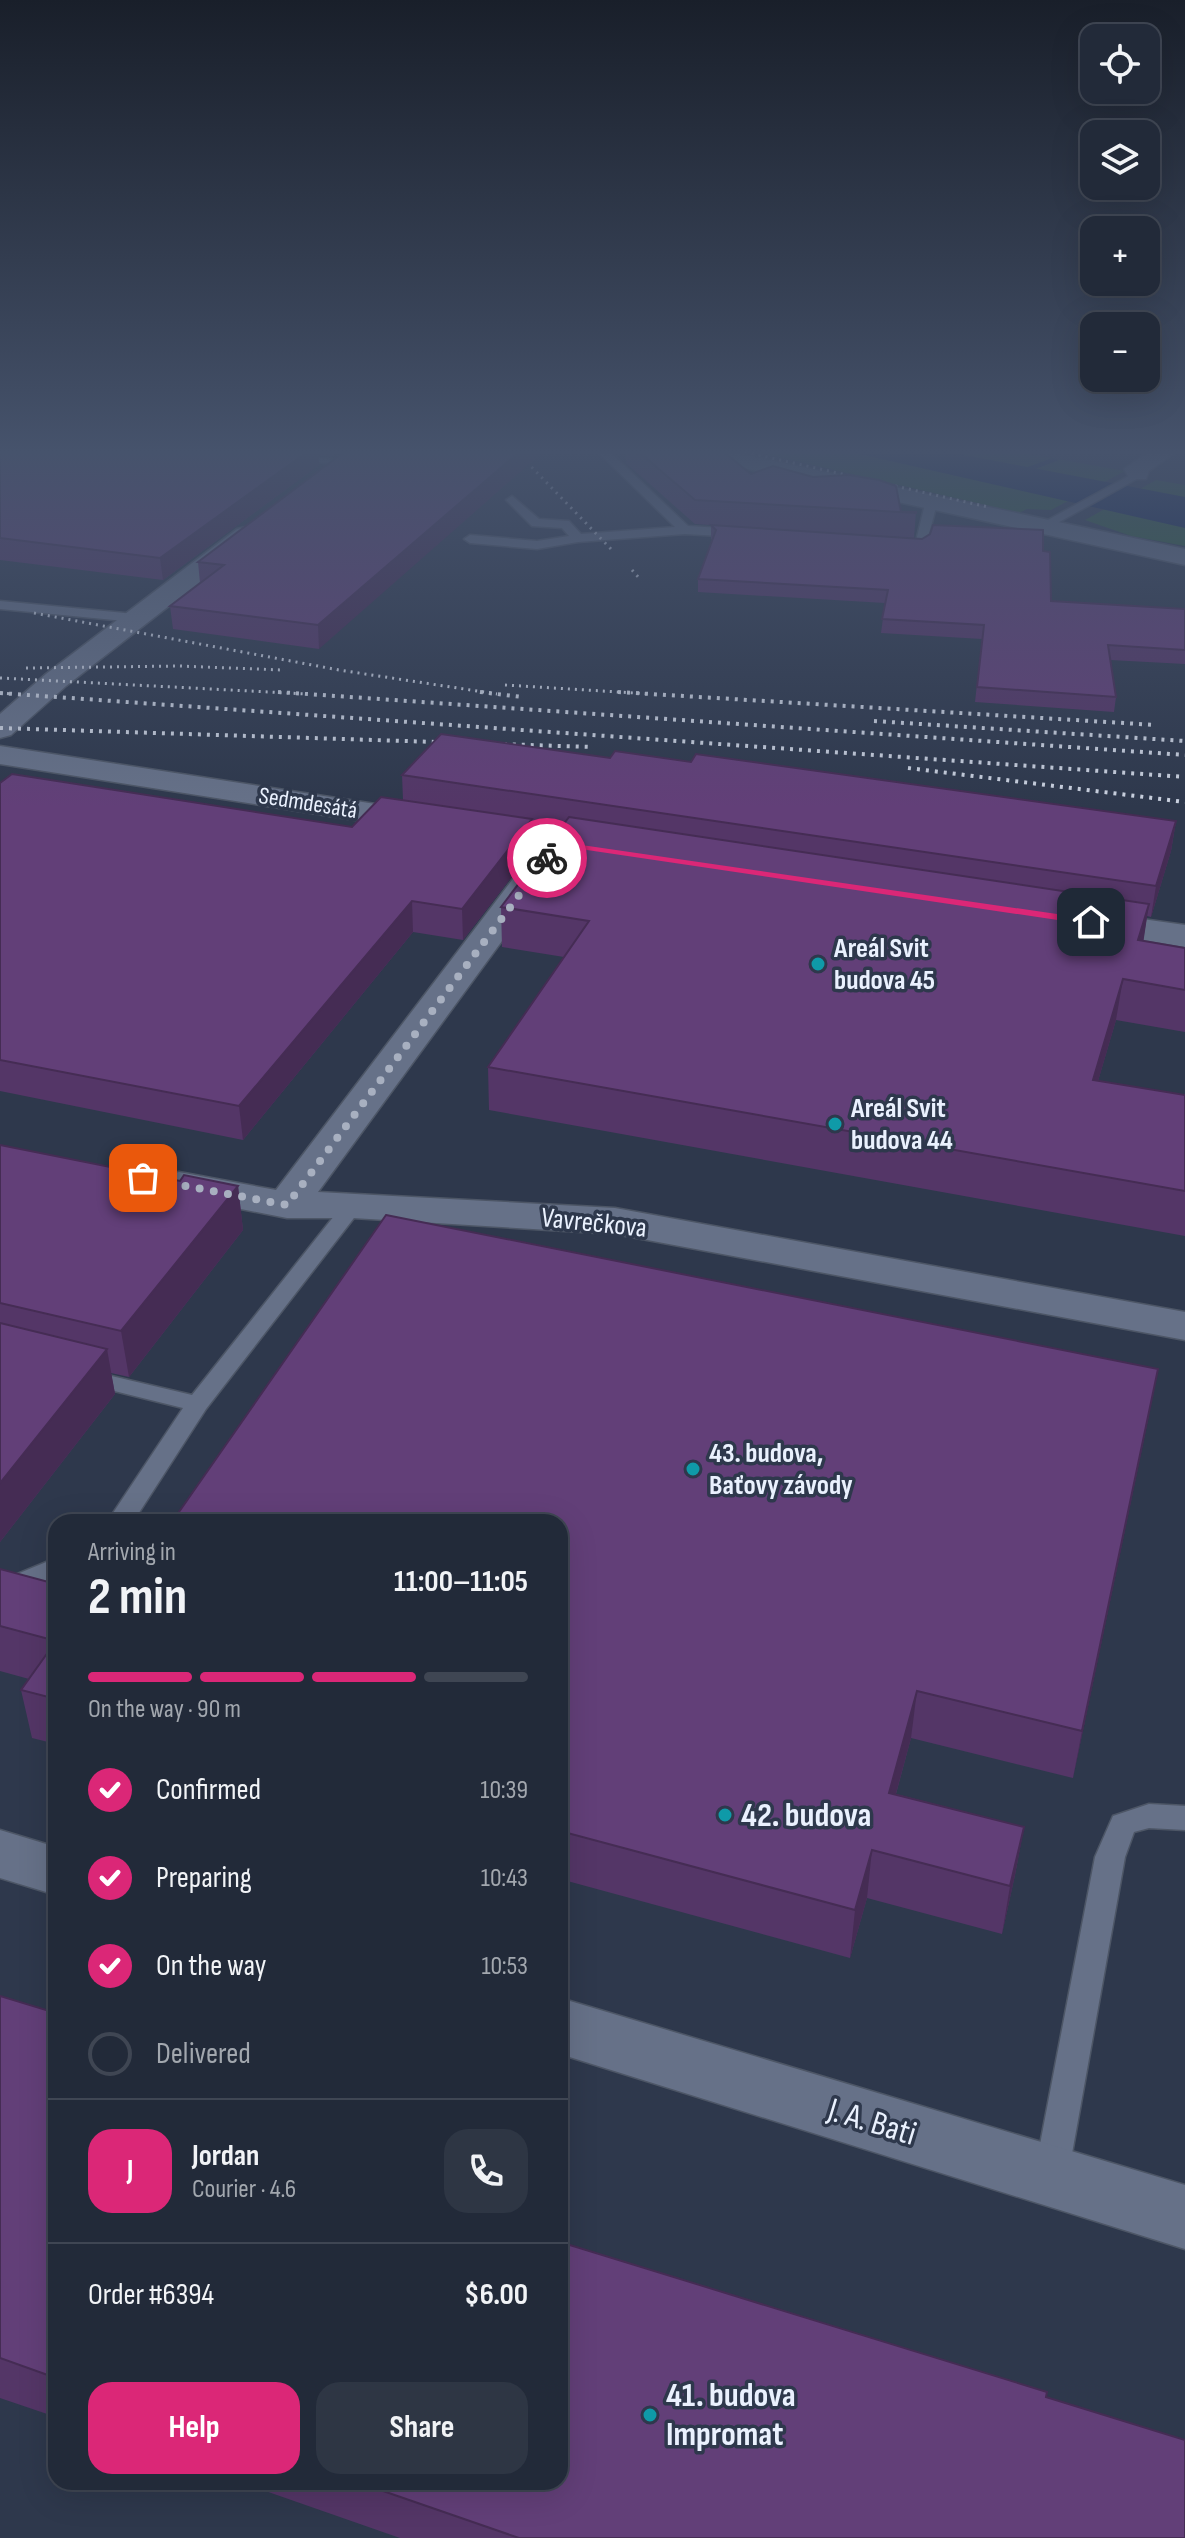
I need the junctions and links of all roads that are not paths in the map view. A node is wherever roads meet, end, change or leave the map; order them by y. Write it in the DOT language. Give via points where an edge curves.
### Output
graph roads {
  1 [pos="198,570"];
  2 [pos="0,605"];
  3 [pos="135,618"];
  4 [pos="0,729"];
  5 [pos="0,755"];
  6 [pos="558,843"];
  7 [pos="636,854"];
  8 [pos="1060,918"];
  9 [pos="1185,936"];
  10 [pos="136,1177"];
  11 [pos="287,1205"];
  12 [pos="353,1205"];
  13 [pos="1185,1326"];
  14 [pos="61,1371"];
  15 [pos="198,1404"];
  16 [pos="125,1514"];
  17 [pos="48,1571"];
  18 [pos="0,1592"];
  19 [pos="1185,1818"];
  20 [pos="0,1854"];
  21 [pos="48,1869"];
  22 [pos="568,2028"];
  23 [pos="1051,2177"];
  24 [pos="1185,2217"];
  1 -- 3 [label="street"];
  2 -- 3 [label="lane"];
  3 -- 4 [label="street"];
  5 -- 6 [label="street, Sedmdesátá"];
  6 -- 7 [label="street, Sedmdesátá"];
  6 -- 11 [label="street"];
  8 -- 9 [label="street"];
  10 -- 11 [label="street, Vavrečkova"];
  11 -- 12 [label="street, Vavrečkova"];
  12 -- 13 [label="street, Vavrečkova" via="615,1221"];
  12 -- 15 [label="lane"];
  14 -- 15 [label="lane"];
  15 -- 16 [label="lane"];
  17 -- 18 [label="lane"];
  19 -- 23 [label="lane" via="1149,1816 1123,1824 1110,1857"];
  20 -- 21 [label="street"];
  22 -- 23 [label="street, J. A. Bati"];
  23 -- 24 [label="street, J. A. Bati"];
}
